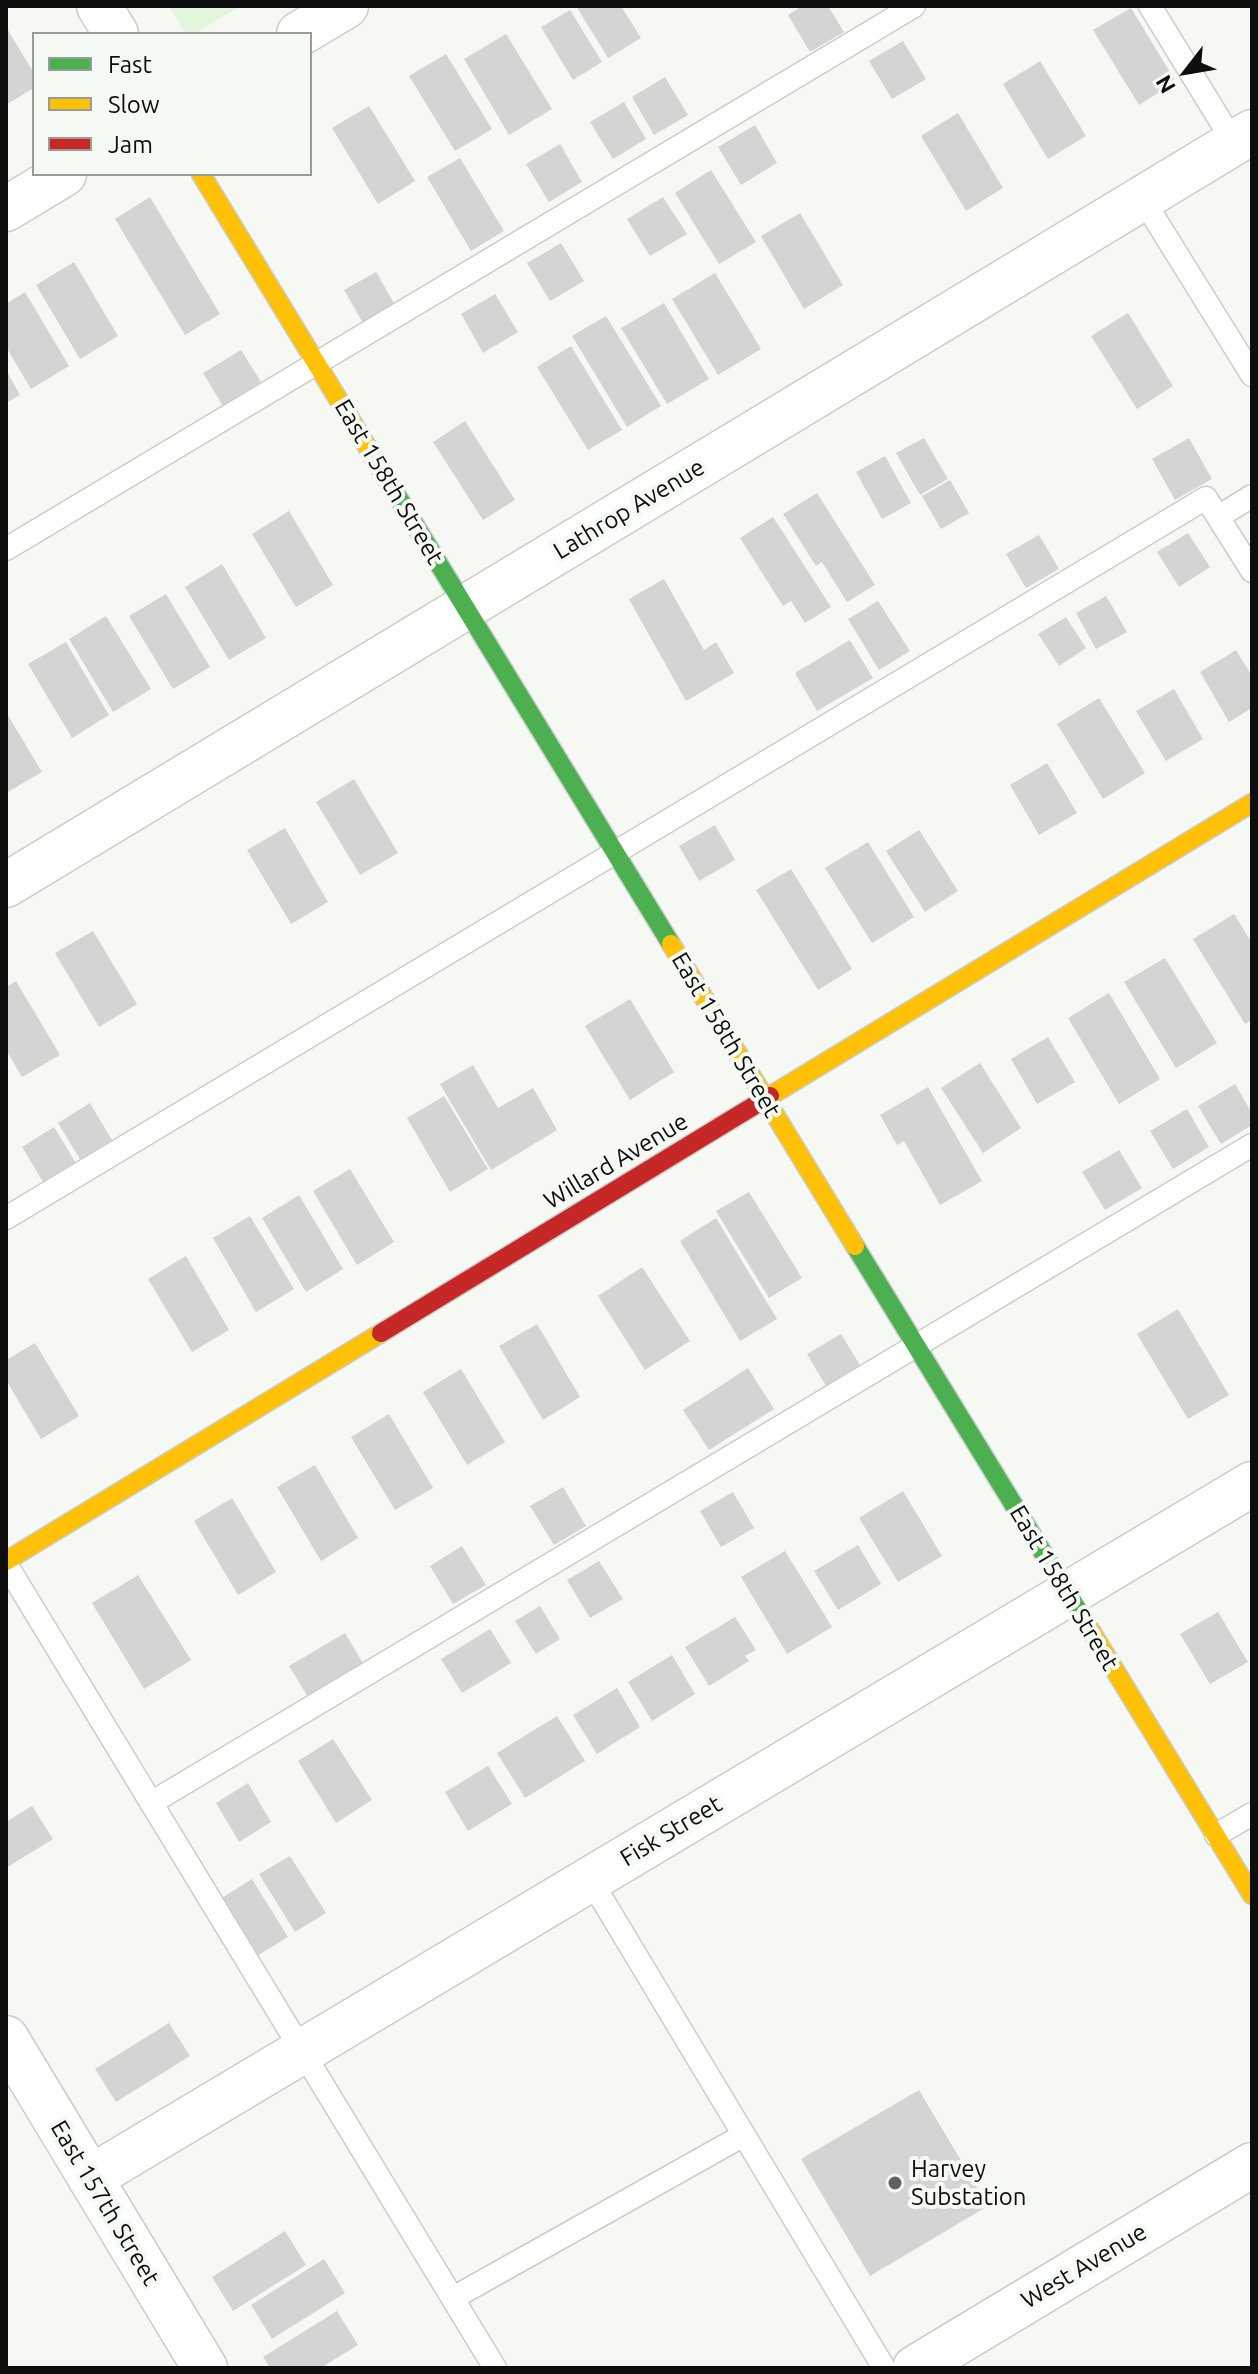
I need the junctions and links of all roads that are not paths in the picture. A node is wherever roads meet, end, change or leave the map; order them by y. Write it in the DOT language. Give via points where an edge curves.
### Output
graph roads {
  1 [pos="99,6"];
  2 [pos="346,6"];
  3 [pos="914,6"];
  4 [pos="1150,6"];
  5 [pos="115,32"];
  6 [pos="302,32"];
  7 [pos="1243,137"];
  8 [pos="61,176"];
  9 [pos="202,176"];
  10 [pos="1142,198"];
  11 [pos="6,209"];
  12 [pos="316,363"];
  13 [pos="1252,375"];
  14 [pos="1252,496"];
  15 [pos="1218,517"];
  16 [pos="6,549"];
  17 [pos="1252,571"];
  18 [pos="465,607"];
  19 [pos="1252,803"];
  20 [pos="616,853"];
  21 [pos="6,885"];
  22 [pos="766,1099"];
  23 [pos="1252,1145"];
  24 [pos="6,1218"];
  25 [pos="917,1347"];
  26 [pos="1252,1484"];
  27 [pos="6,1562"];
  28 [pos="1068,1594"];
  29 [pos="151,1803"];
  30 [pos="1252,1814"];
  31 [pos="1216,1835"];
  32 [pos="590,1879"];
  33 [pos="1252,1895"];
  34 [pos="6,2038"];
  35 [pos="301,2051"];
  36 [pos="744,2135"];
  37 [pos="1252,2165"];
  38 [pos="90,2178"];
  39 [pos="453,2298"];
  40 [pos="205,2368"];
  41 [pos="495,2368"];
  42 [pos="884,2368"];
  43 [pos="915,2368"];
  1 -- 5 [label="street"];
  2 -- 6 [label="street"];
  3 -- 12 [label="lane"];
  4 -- 7 [label="lane"];
  7 -- 10 [label="street, Lathrop Avenue"];
  8 -- 11 [label="street"];
  9 -- 12 [label="street, East 158th Street"];
  10 -- 13 [label="lane"];
  10 -- 18 [label="street, Lathrop Avenue"];
  12 -- 16 [label="lane"];
  12 -- 18 [label="street, East 158th Street"];
  14 -- 15 [label="lane"];
  15 -- 17 [label="lane"];
  15 -- 20 [label="lane" via="1206,498"];
  18 -- 20 [label="street, East 158th Street"];
  18 -- 21 [label="street, Lathrop Avenue"];
  19 -- 22 [label="street, Willard Avenue"];
  20 -- 22 [label="street, East 158th Street"];
  20 -- 24 [label="lane"];
  22 -- 25 [label="street, East 158th Street"];
  22 -- 27 [label="street, Willard Avenue"];
  23 -- 25 [label="lane"];
  25 -- 28 [label="street, East 158th Street"];
  25 -- 29 [label="lane"];
  26 -- 28 [label="street, Fisk Street"];
  27 -- 29 [label="lane"];
  28 -- 31 [label="street, East 158th Street"];
  28 -- 32 [label="street, Fisk Street"];
  29 -- 35 [label="lane"];
  30 -- 31 [label="lane"];
  31 -- 33 [label="street, East 158th Street"];
  32 -- 35 [label="street, Fisk Street"];
  32 -- 36 [label="lane"];
  34 -- 38 [label="street, East 157th Street"];
  35 -- 38 [label="street, Fisk Street"];
  35 -- 39 [label="lane"];
  36 -- 39 [label="lane"];
  36 -- 42 [label="lane"];
  37 -- 43 [label="street, West Avenue"];
  38 -- 40 [label="street, East 157th Street"];
  39 -- 41 [label="lane"];
}
